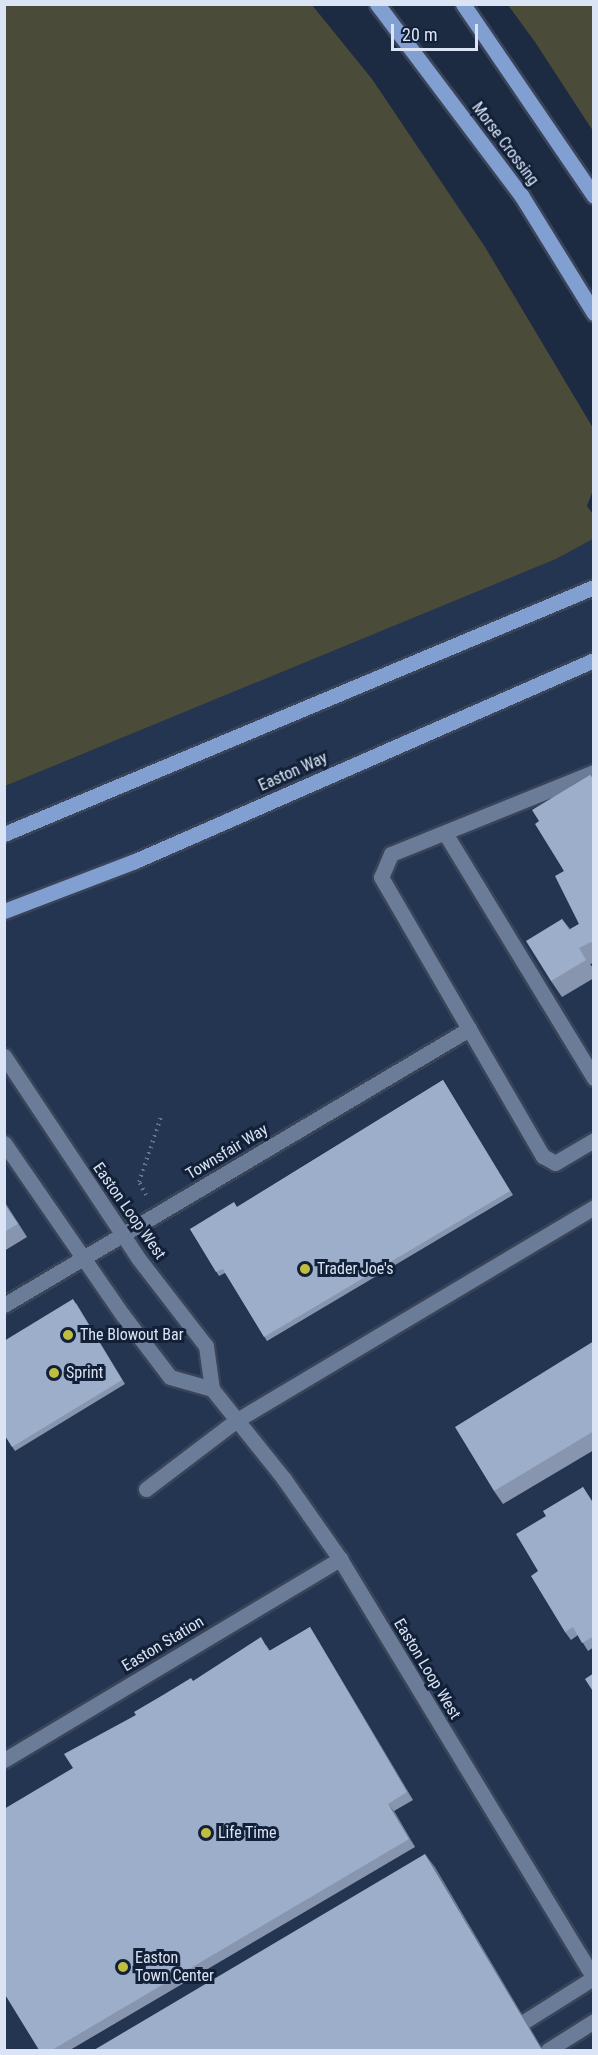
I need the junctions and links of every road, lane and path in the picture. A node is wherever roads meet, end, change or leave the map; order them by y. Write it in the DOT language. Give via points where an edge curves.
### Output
graph roads {
  1 [pos="377,4"];
  2 [pos="464,4"];
  3 [pos="594,196"];
  4 [pos="594,313"];
  5 [pos="594,587"];
  6 [pos="594,660"];
  7 [pos="594,772"];
  8 [pos="4,834"];
  9 [pos="445,834"];
  10 [pos="4,911"];
  11 [pos="469,1029"];
  12 [pos="4,1056"];
  13 [pos="594,1078"];
  14 [pos="161,1117"];
  15 [pos="594,1140"];
  16 [pos="4,1143"];
  17 [pos="594,1207"];
  18 [pos="157,1215"];
  19 [pos="123,1234"];
  20 [pos="84,1258"];
  21 [pos="4,1305"];
  22 [pos="212,1389"];
  23 [pos="237,1420"];
  24 [pos="146,1489"];
  25 [pos="340,1559"];
  26 [pos="4,1760"];
  27 [pos="593,1978"];
  28 [pos="525,2021"];
  29 [pos="594,2021"];
  30 [pos="548,2050"];
  1 -- 4 [label="main road, Morse Crossing" via="520,195"];
  2 -- 3 [label="main road"];
  5 -- 8 [label="main road"];
  6 -- 10 [label="main road, Easton Way" via="135,861"];
  7 -- 9 [label="street"];
  9 -- 11 [label="street" via="391,854 381,877"];
  9 -- 13 [label="street"];
  11 -- 15 [label="street" via="543,1156 555,1163"];
  11 -- 18 [label="street, Townsfair Way"];
  12 -- 19 [label="street, Easton Loop West"];
  14 -- 18 [label="path" via="139,1182"];
  16 -- 20 [label="street"];
  17 -- 23 [label="street"];
  18 -- 19 [label="street, Townsfair Way"];
  19 -- 20 [label="street, Townsfair Way"];
  19 -- 22 [label="street, Easton Loop West" via="207,1346"];
  20 -- 21 [label="street, Townsfair Way"];
  20 -- 22 [label="street" via="171,1377"];
  22 -- 23 [label="street, Easton Loop West"];
  23 -- 24 [label="street"];
  23 -- 25 [label="street, Easton Loop West"];
  25 -- 26 [label="street, Easton Station"];
  25 -- 27 [label="street, Easton Loop West"];
  27 -- 28 [label="street"];
  29 -- 30 [label="street"];
}
